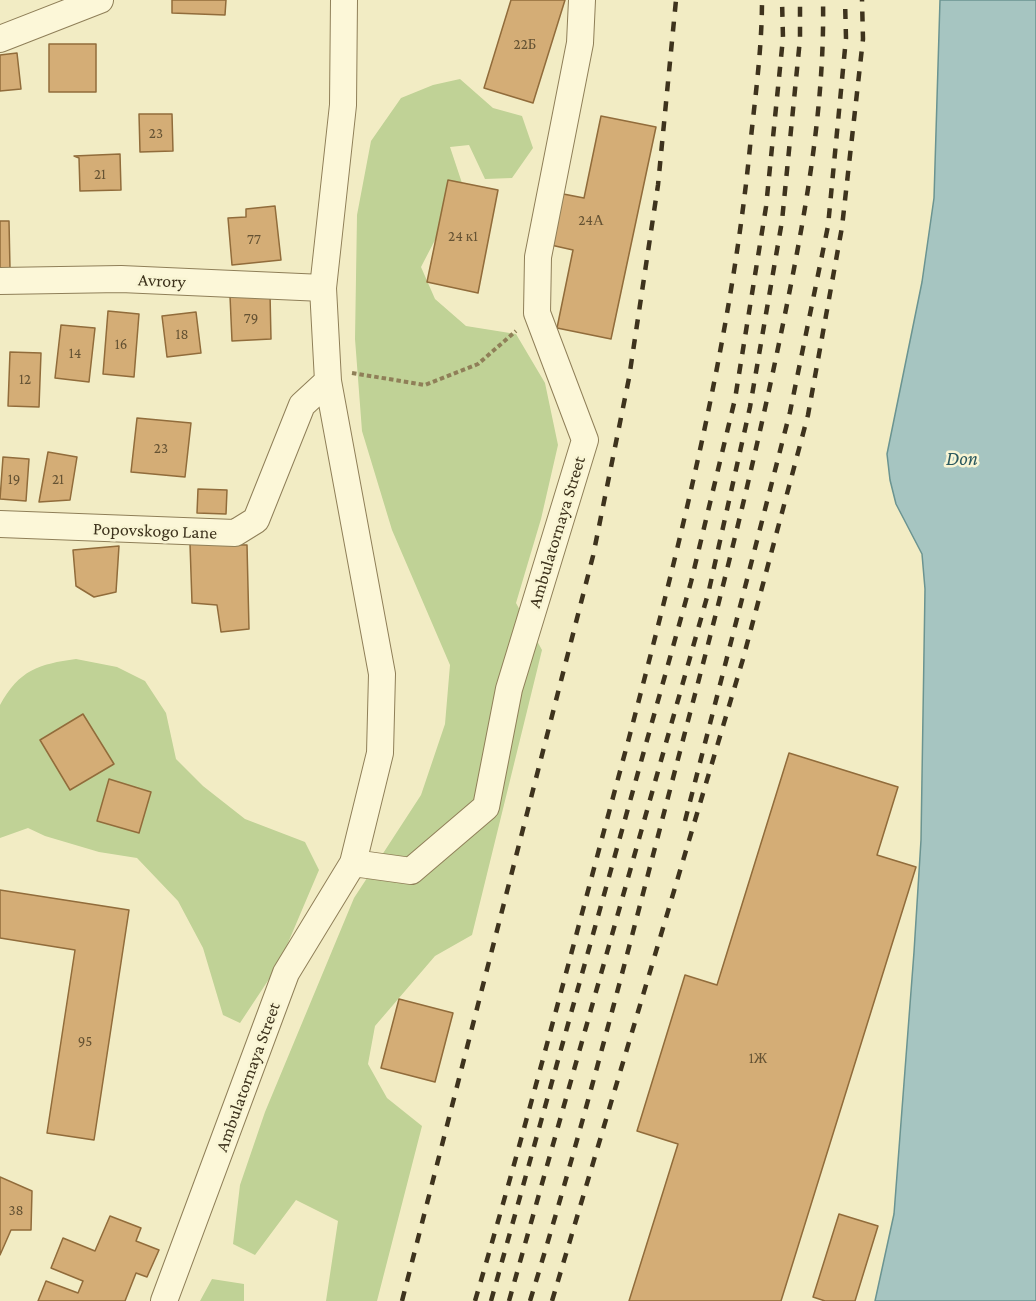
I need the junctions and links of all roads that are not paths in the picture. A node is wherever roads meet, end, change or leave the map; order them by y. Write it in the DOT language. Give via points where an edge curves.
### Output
graph roads {
  1 [pos="100,0"];
  2 [pos="344,0"];
  3 [pos="582,0"];
  4 [pos="0,39"];
  5 [pos="0,281"];
  6 [pos="324,288"];
  7 [pos="328,375"];
  8 [pos="0,524"];
  9 [pos="353,863"];
  10 [pos="164,1301"];
  1 -- 4 [label="street"];
  2 -- 6 [label="street, Ambulatornaya Street" via="343,105"];
  3 -- 9 [label="street, Ambulatornaya Street" via="580,43 538,257 537,313 585,440 508,689 486,807 411,870"];
  5 -- 6 [label="street, Avrory" via="121,279"];
  6 -- 7 [label="street, Ambulatornaya Street"];
  7 -- 8 [label="street, Popovskogo Lane" via="302,405 256,520 235,533"];
  7 -- 9 [label="street, Ambulatornaya Street" via="382,674 380,753"];
  9 -- 10 [label="street, Ambulatornaya Street" via="286,974"];
}
